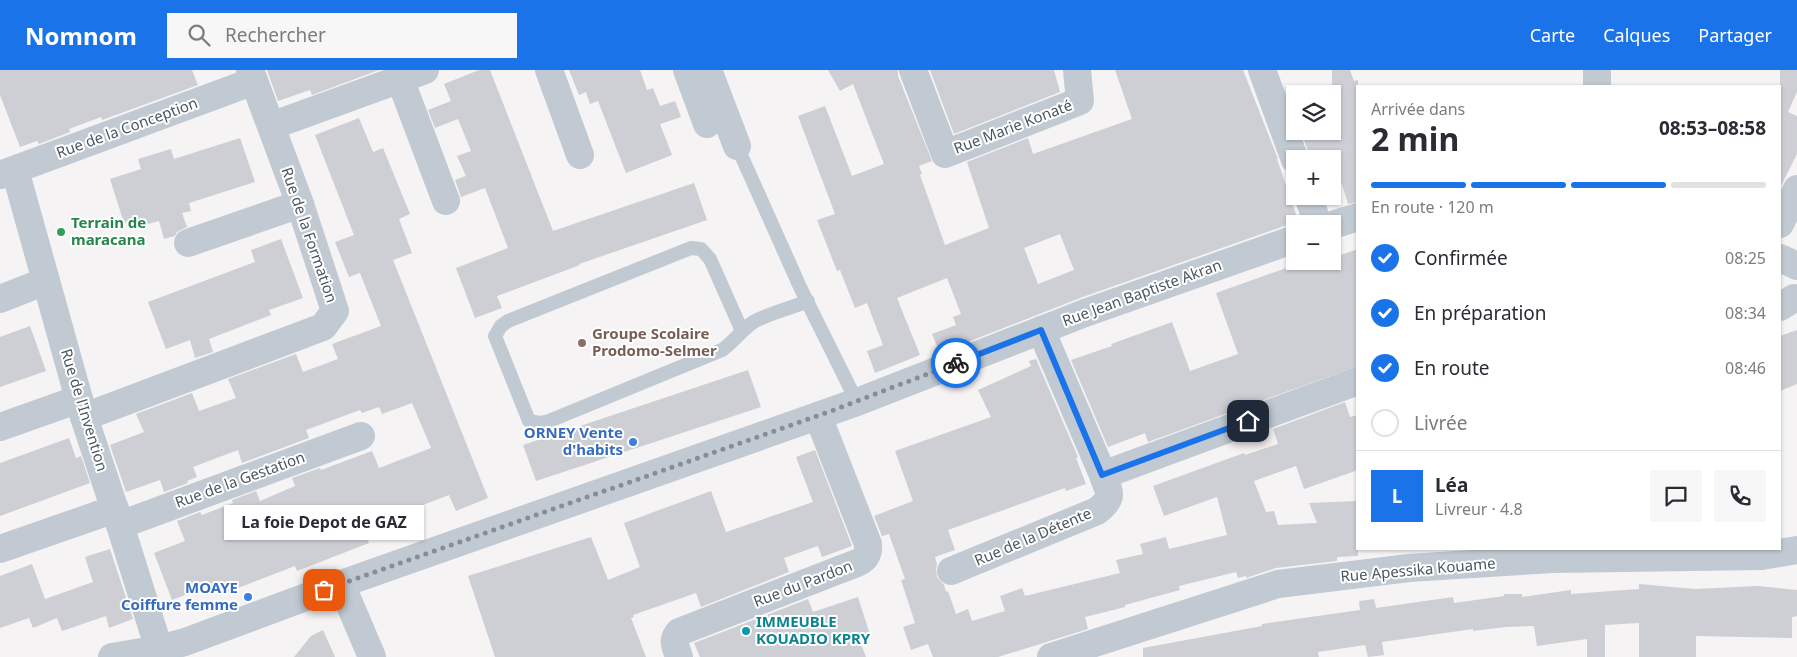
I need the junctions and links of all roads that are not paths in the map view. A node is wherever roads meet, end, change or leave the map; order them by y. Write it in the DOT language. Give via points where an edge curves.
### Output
graph roads {
  1 [pos="549,70"];
  2 [pos="687,70"];
  3 [pos="708,70"];
  4 [pos="913,70"];
  5 [pos="1077,70"];
  6 [pos="1262,70"];
  7 [pos="1597,70"];
  8 [pos="413,74"];
  9 [pos="252,76"];
  10 [pos="1598,85"];
  11 [pos="707,124"];
  12 [pos="271,126"];
  13 [pos="737,146"];
  14 [pos="1291,150"];
  15 [pos="580,155"];
  16 [pos="7,172"];
  17 [pos="1797,189"];
  18 [pos="446,201"];
  19 [pos="300,204"];
  20 [pos="1356,218"];
  21 [pos="1341,222"];
  22 [pos="1781,222"];
  23 [pos="1286,241"];
  24 [pos="188,244"];
  25 [pos="1781,258"];
  26 [pos="1797,266"];
  27 [pos="46,281"];
  28 [pos="0,299"];
  29 [pos="808,301"];
  30 [pos="1041,330"];
  31 [pos="742,331"];
  32 [pos="1356,382"];
  33 [pos="857,402"];
  34 [pos="81,408"];
  35 [pos="818,416"];
  36 [pos="0,427"];
  37 [pos="360,436"];
  38 [pos="1102,475"];
  39 [pos="117,517"];
  40 [pos="0,549"];
  41 [pos="1797,550"];
  42 [pos="1551,554"];
  43 [pos="951,571"];
  44 [pos="342,584"];
  45 [pos="159,649"];
  46 [pos="112,657"];
  47 [pos="372,657"];
  48 [pos="679,657"];
  49 [pos="1051,657"];
  1 -- 15 [label="street"];
  2 -- 11 [label="street"];
  3 -- 13 [label="street"];
  4 -- 5 [label="street, Rue Marie Konaté" via="945,154 1080,101"];
  6 -- 14 [label="street"];
  7 -- 10 [label="street"];
  8 -- 12 [label="street"];
  8 -- 18 [label="street"];
  9 -- 12 [label="street, Rue de la Formation"];
  9 -- 16 [label="street, Rue de la Conception"];
  12 -- 19 [label="street, Rue de la Formation"];
  13 -- 29 [label="lane"];
  16 -- 27 [label="street, Rue de l'Invention"];
  17 -- 22 [label="street"];
  19 -- 24 [label="street"];
  19 -- 34 [label="street, Rue de la Formation" via="335,311 323,328"];
  20 -- 21 [label="street"];
  23 -- 30 [label="street, Rue Jean Baptiste Akran"];
  25 -- 26 [label="street"];
  27 -- 28 [label="street"];
  27 -- 34 [label="street, Rue de l'Invention"];
  29 -- 31 [label="lane" via="755,321"];
  29 -- 33 [label="lane"];
  30 -- 33 [label="street, Rue Jean Baptiste Akran"];
  30 -- 38 [label="street, Rue de la Détente"];
  31 -- 31 [label="lane" via="733,343 722,350 540,423 529,421 495,336 500,326 508,321 691,248 701,249 710,259"];
  32 -- 38 [label="street"];
  33 -- 35 [label="street, Rue Jean Baptiste Akran"];
  34 -- 36 [label="street"];
  34 -- 39 [label="street, Rue de l'Invention"];
  35 -- 44 [label="street, Rue Jean Baptiste Akran"];
  35 -- 48 [label="street, Rue du Pardon" via="869,552 857,563 679,632 674,642"];
  37 -- 39 [label="street, Rue de la Gestation"];
  38 -- 43 [label="street, Rue de la Détente" via="1109,494 1107,503 1097,511"];
  39 -- 40 [label="street, Rue de la Gestation"];
  39 -- 45 [label="street, Rue de l'Invention"];
  41 -- 42 [label="street, Rue Apessika Kouame" via="1762,556"];
  42 -- 49 [label="street, Rue Apessika Kouame" via="1278,584"];
  44 -- 45 [label="street, Rue Jean Baptiste Akran"];
  44 -- 47 [label="street"];
  45 -- 46 [label="street, Rue Jean Baptiste Akran"];
}
